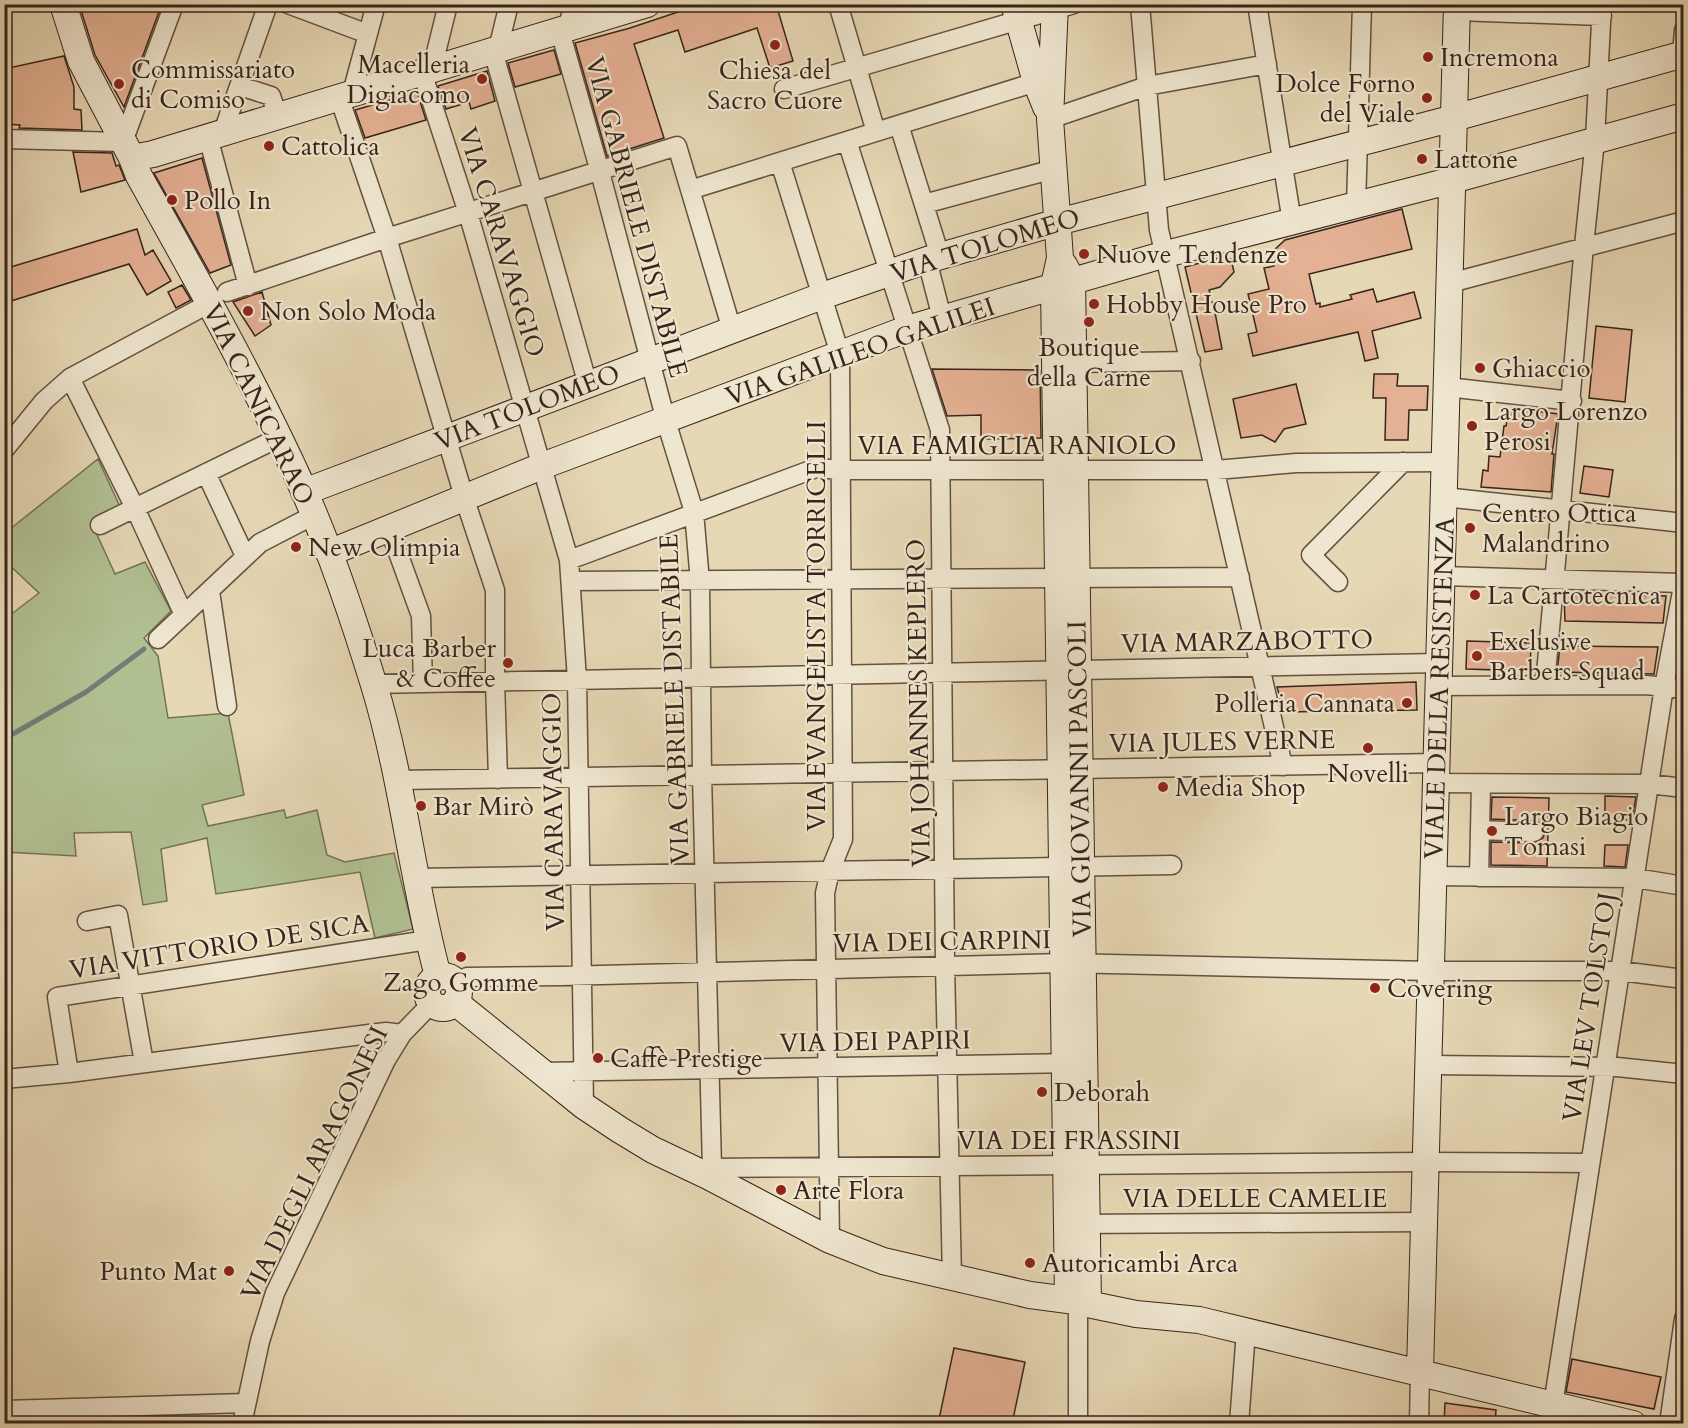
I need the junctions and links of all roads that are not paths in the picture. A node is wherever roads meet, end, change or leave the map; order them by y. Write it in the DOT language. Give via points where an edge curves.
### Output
graph roads {
  1 [pos="63,4"];
  2 [pos="174,4"];
  3 [pos="268,4"];
  4 [pos="288,4"];
  5 [pos="376,4"];
  6 [pos="448,4"];
  7 [pos="509,4"];
  8 [pos="647,4"];
  9 [pos="838,4"];
  10 [pos="1140,4"];
  11 [pos="1257,4"];
  12 [pos="1362,4"];
  13 [pos="1062,6"];
  14 [pos="1457,8"];
  15 [pos="1602,10"];
  16 [pos="1016,13"];
  17 [pos="567,21"];
  18 [pos="1683,30"];
  19 [pos="368,33"];
  20 [pos="496,50"];
  21 [pos="1683,55"];
  22 [pos="1267,64"];
  23 [pos="1040,67"];
  24 [pos="857,68"];
  25 [pos="427,71"];
  26 [pos="1599,78"];
  27 [pos="240,86"];
  28 [pos="1147,86"];
  29 [pos="784,88"];
  30 [pos="345,95"];
  31 [pos="278,116"];
  32 [pos="1683,116"];
  33 [pos="1454,118"];
  34 [pos="1050,119"];
  35 [pos="899,125"];
  36 [pos="876,132"];
  37 [pos="215,134"];
  38 [pos="4,139"];
  39 [pos="1595,140"];
  40 [pos="847,141"];
  41 [pos="1358,142"];
  42 [pos="127,150"];
  43 [pos="780,162"];
  44 [pos="1283,162"];
  45 [pos="1054,169"];
  46 [pos="600,172"];
  47 [pos="1453,180"];
  48 [pos="690,190"];
  49 [pos="533,193"];
  50 [pos="1156,196"];
  51 [pos="924,204"];
  52 [pos="1356,206"];
  53 [pos="468,213"];
  54 [pos="1683,220"];
  55 [pos="1058,222"];
  56 [pos="1292,222"];
  57 [pos="387,238"];
  58 [pos="1584,246"];
  59 [pos="1166,254"];
  60 [pos="933,258"];
  61 [pos="889,273"];
  62 [pos="1063,283"];
  63 [pos="1450,283"];
  64 [pos="248,286"];
  65 [pos="822,296"];
  66 [pos="219,297"];
  67 [pos="942,318"];
  68 [pos="907,329"];
  69 [pos="732,330"];
  70 [pos="840,354"];
  71 [pos="650,361"];
  72 [pos="1191,361"];
  73 [pos="1073,363"];
  74 [pos="70,378"];
  75 [pos="588,385"];
  76 [pos="1447,387"];
  77 [pos="1572,401"];
  78 [pos="526,408"];
  79 [pos="666,421"];
  80 [pos="447,437"];
  81 [pos="278,438"];
  82 [pos="4,450"];
  83 [pos="1403,462"];
  84 [pos="1445,462"];
  85 [pos="542,466"];
  86 [pos="842,470"];
  87 [pos="940,470"];
  88 [pos="1216,470"];
  89 [pos="1066,471"];
  90 [pos="206,473"];
  91 [pos="304,492"];
  92 [pos="464,497"];
  93 [pos="1444,497"];
  94 [pos="135,508"];
  95 [pos="1560,510"];
  96 [pos="694,512"];
  97 [pos="314,515"];
  98 [pos="1683,523"];
  99 [pos="100,525"];
  100 [pos="389,528"];
  101 [pos="329,553"];
  102 [pos="245,556"];
  103 [pos="570,560"];
  104 [pos="1442,576"];
  105 [pos="1240,577"];
  106 [pos="942,578"];
  107 [pos="1067,578"];
  108 [pos="843,579"];
  109 [pos="1554,579"];
  110 [pos="571,581"];
  111 [pos="700,582"];
  112 [pos="1338,582"];
  113 [pos="1683,582"];
  114 [pos="210,591"];
  115 [pos="184,615"];
  116 [pos="158,639"];
  117 [pos="1261,667"];
  118 [pos="1068,670"];
  119 [pos="944,673"];
  120 [pos="1439,674"];
  121 [pos="843,675"];
  122 [pos="702,676"];
  123 [pos="577,680"];
  124 [pos="495,681"];
  125 [pos="423,683"];
  126 [pos="373,684"];
  127 [pos="1545,685"];
  128 [pos="1664,687"];
  129 [pos="1683,689"];
  130 [pos="227,706"];
  131 [pos="1283,766"];
  132 [pos="1070,769"];
  133 [pos="945,771"];
  134 [pos="843,773"];
  135 [pos="1436,773"];
  136 [pos="702,775"];
  137 [pos="498,779"];
  138 [pos="578,779"];
  139 [pos="397,780"];
  140 [pos="1481,784"];
  141 [pos="1649,784"];
  142 [pos="1683,788"];
  143 [pos="1480,830"];
  144 [pos="1534,832"];
  145 [pos="1172,866"];
  146 [pos="1071,867"];
  147 [pos="945,869"];
  148 [pos="830,871"];
  149 [pos="705,873"];
  150 [pos="579,875"];
  151 [pos="1434,876"];
  152 [pos="1479,877"];
  153 [pos="416,878"];
  154 [pos="1635,878"];
  155 [pos="1683,886"];
  156 [pos="87,921"];
  157 [pos="428,940"];
  158 [pos="1073,964"];
  159 [pos="945,965"];
  160 [pos="826,969"];
  161 [pos="1431,971"];
  162 [pos="1620,971"];
  163 [pos="707,972"];
  164 [pos="581,976"];
  165 [pos="1683,979"];
  166 [pos="131,986"];
  167 [pos="445,991"];
  168 [pos="402,1034"];
  169 [pos="144,1063"];
  170 [pos="1074,1063"];
  171 [pos="947,1065"];
  172 [pos="1429,1065"];
  173 [pos="827,1067"];
  174 [pos="1606,1068"];
  175 [pos="709,1069"];
  176 [pos="542,1072"];
  177 [pos="582,1072"];
  178 [pos="69,1073"];
  179 [pos="1683,1074"];
  180 [pos="4,1078"];
  181 [pos="584,1106"];
  182 [pos="1426,1162"];
  183 [pos="1590,1163"];
  184 [pos="1075,1165"];
  185 [pos="949,1166"];
  186 [pos="829,1167"];
  187 [pos="710,1172"];
  188 [pos="1424,1222"];
  189 [pos="1076,1224"];
  190 [pos="830,1240"];
  191 [pos="952,1278"];
  192 [pos="1078,1302"];
  193 [pos="1683,1319"];
  194 [pos="1246,1331"];
  195 [pos="1420,1372"];
  196 [pos="1680,1374"];
  197 [pos="246,1403"];
  198 [pos="1553,1405"];
  199 [pos="4,1410"];
  200 [pos="242,1424"];
  201 [pos="1077,1424"];
  202 [pos="1239,1424"];
  203 [pos="1419,1424"];
  204 [pos="1633,1424"];
  205 [pos="1669,1424"];
  1 -- 42 [label="street, VIA CANICARAO" via="81,61"];
  2 -- 42 [label="street"];
  3 -- 27 [label="street"];
  4 -- 19 [label="street"];
  5 -- 19 [label="street"];
  6 -- 25 [label="street"];
  7 -- 20 [label="street"];
  8 -- 17 [label="street"];
  9 -- 24 [label="street"];
  10 -- 28 [label="street"];
  11 -- 22 [label="street"];
  12 -- 41 [label="street"];
  13 -- 16 [label="street"];
  13 -- 23 [label="street, VIA GIOVANNI PASCOLI"];
  14 -- 15 [label="street"];
  14 -- 33 [label="street, VIALE DELLA RESISTENZA"];
  15 -- 26 [label="street"];
  16 -- 23 [label="street"];
  16 -- 24 [label="street"];
  17 -- 20 [label="street"];
  17 -- 46 [label="street, VIA GABRIELE DISTABILE"];
  18 -- 21 [label="street"];
  19 -- 30 [label="street"];
  20 -- 25 [label="street"];
  20 -- 49 [label="street"];
  21 -- 26 [label="street, VIA TOLOMEO"];
  22 -- 28 [label="street"];
  22 -- 44 [label="street"];
  23 -- 34 [label="street, VIA GIOVANNI PASCOLI"];
  23 -- 35 [label="street"];
  24 -- 29 [label="street"];
  24 -- 36 [label="street"];
  25 -- 30 [label="street"];
  25 -- 53 [label="street, VIA CARAVAGGIO"];
  26 -- 33 [label="street, VIA TOLOMEO"];
  26 -- 39 [label="street"];
  27 -- 31 [label="street" via="271,96"];
  27 -- 37 [label="street"];
  28 -- 34 [label="street"];
  28 -- 50 [label="street"];
  30 -- 31 [label="street"];
  30 -- 57 [label="street"];
  31 -- 37 [label="street"];
  32 -- 39 [label="street, VIA GALILEO GALILEI"];
  33 -- 41 [label="street, VIA TOLOMEO"];
  33 -- 47 [label="street, VIALE DELLA RESISTENZA"];
  34 -- 45 [label="street, VIA GIOVANNI PASCOLI"];
  35 -- 36 [label="street"];
  35 -- 51 [label="street"];
  36 -- 40 [label="street"];
  37 -- 42 [label="street" via="153,154"];
  37 -- 64 [label="street"];
  38 -- 42 [label="street"];
  39 -- 47 [label="street, VIA GALILEO GALILEI"];
  39 -- 58 [label="street"];
  40 -- 43 [label="street"];
  40 -- 61 [label="street, VIA JOHANNES KEPLERO"];
  41 -- 44 [label="street, VIA TOLOMEO"];
  41 -- 52 [label="street"];
  42 -- 66 [label="street, VIA CANICARAO" via="139,176"];
  43 -- 48 [label="street"];
  43 -- 65 [label="street, VIA EVANGELISTA TORRICELLI"];
  44 -- 50 [label="street, VIA TOLOMEO"];
  44 -- 56 [label="street"];
  45 -- 51 [label="street"];
  45 -- 55 [label="street, VIA GIOVANNI PASCOLI"];
  46 -- 48 [label="street" via="678,146"];
  46 -- 49 [label="street"];
  46 -- 71 [label="street, VIA GABRIELE DISTABILE"];
  47 -- 52 [label="street, VIA GALILEO GALILEI"];
  47 -- 63 [label="street, VIALE DELLA RESISTENZA"];
  48 -- 69 [label="street"];
  49 -- 53 [label="street"];
  49 -- 75 [label="street"];
  50 -- 55 [label="street, VIA TOLOMEO"];
  50 -- 59 [label="street"];
  51 -- 60 [label="street"];
  52 -- 56 [label="street, VIA GALILEO GALILEI"];
  53 -- 57 [label="street"];
  53 -- 78 [label="street, VIA CARAVAGGIO"];
  54 -- 58 [label="street"];
  55 -- 60 [label="street, VIA TOLOMEO"];
  55 -- 62 [label="street, VIA GIOVANNI PASCOLI"];
  56 -- 59 [label="street, VIA GALILEO GALILEI"];
  57 -- 64 [label="street"];
  57 -- 80 [label="street"];
  58 -- 63 [label="street"];
  58 -- 77 [label="street"];
  59 -- 62 [label="street, VIA GALILEO GALILEI"];
  59 -- 72 [label="street"];
  60 -- 61 [label="street, VIA TOLOMEO"];
  60 -- 67 [label="street"];
  61 -- 65 [label="street, VIA TOLOMEO"];
  61 -- 68 [label="street, VIA JOHANNES KEPLERO"];
  62 -- 67 [label="street, VIA GALILEO GALILEI"];
  62 -- 73 [label="street, VIA GIOVANNI PASCOLI"];
  62 -- 89 [label="street, VIA GIOVANNI PASCOLI"];
  63 -- 76 [label="street, VIALE DELLA RESISTENZA"];
  64 -- 66 [label="street"];
  65 -- 69 [label="street, VIA TOLOMEO"];
  65 -- 70 [label="street, VIA EVANGELISTA TORRICELLI"];
  66 -- 74 [label="street"];
  66 -- 81 [label="street, VIA CANICARAO"];
  67 -- 68 [label="street, VIA GALILEO GALILEI"];
  68 -- 70 [label="street, VIA GALILEO GALILEI"];
  68 -- 87 [label="street, VIA JOHANNES KEPLERO" via="940,430"];
  69 -- 71 [label="street, VIA TOLOMEO"];
  70 -- 79 [label="street, VIA GALILEO GALILEI"];
  70 -- 86 [label="street, VIA EVANGELISTA TORRICELLI"];
  71 -- 75 [label="street, VIA TOLOMEO"];
  71 -- 79 [label="street, VIA GABRIELE DISTABILE"];
  72 -- 73 [label="street"];
  72 -- 88 [label="street"];
  73 -- 89 [label="street, VIA GIOVANNI PASCOLI"];
  74 -- 82 [label="street" via="44,401"];
  74 -- 94 [label="street"];
  75 -- 78 [label="street, VIA TOLOMEO"];
  76 -- 77 [label="street"];
  76 -- 84 [label="street, VIALE DELLA RESISTENZA"];
  77 -- 95 [label="street"];
  78 -- 80 [label="street, VIA TOLOMEO"];
  78 -- 85 [label="street, VIA CARAVAGGIO"];
  79 -- 85 [label="street, VIA GALILEO GALILEI"];
  79 -- 96 [label="street, VIA GABRIELE DISTABILE"];
  80 -- 91 [label="street, VIA TOLOMEO"];
  80 -- 92 [label="street"];
  81 -- 90 [label="street"];
  81 -- 91 [label="street, VIA CANICARAO"];
  83 -- 84 [label="street, VIA FAMIGLIA RANIOLO"];
  83 -- 88 [label="street, VIA FAMIGLIA RANIOLO" via="1296,463"];
  83 -- 112 [label="street" via="1311,555"];
  84 -- 93 [label="street, VIALE DELLA RESISTENZA"];
  85 -- 92 [label="street, VIA GALILEO GALILEI"];
  85 -- 103 [label="street, VIA CARAVAGGIO"];
  86 -- 87 [label="street, VIA FAMIGLIA RANIOLO"];
  86 -- 96 [label="street, VIA FAMIGLIA RANIOLO" via="816,468"];
  86 -- 108 [label="street, VIA EVANGELISTA TORRICELLI"];
  87 -- 89 [label="street, VIA FAMIGLIA RANIOLO"];
  87 -- 106 [label="street, VIA JOHANNES KEPLERO"];
  88 -- 89 [label="street, VIA FAMIGLIA RANIOLO"];
  88 -- 105 [label="street"];
  89 -- 107 [label="street, VIA GIOVANNI PASCOLI"];
  90 -- 94 [label="street"];
  90 -- 102 [label="street"];
  91 -- 97 [label="street, VIA CANICARAO"];
  92 -- 100 [label="street, VIA GALILEO GALILEI"];
  92 -- 124 [label="street" via="495,590"];
  93 -- 95 [label="street"];
  93 -- 104 [label="street, VIALE DELLA RESISTENZA"];
  94 -- 99 [label="street"];
  94 -- 115 [label="street"];
  95 -- 98 [label="street"];
  95 -- 109 [label="street"];
  96 -- 103 [label="street, VIA FAMIGLIA RANIOLO"];
  96 -- 111 [label="street, VIA GABRIELE DISTABILE"];
  97 -- 101 [label="street, VIA CANICARAO"];
  97 -- 102 [label="street" via="260,543"];
  100 -- 101 [label="street, VIA GALILEO GALILEI"];
  100 -- 125 [label="street" via="421,616"];
  101 -- 126 [label="street, VIA CANICARAO"];
  102 -- 114 [label="street"];
  103 -- 110 [label="street, VIA CARAVAGGIO"];
  104 -- 109 [label="street"];
  104 -- 120 [label="street, VIALE DELLA RESISTENZA"];
  105 -- 107 [label="street"];
  105 -- 117 [label="street"];
  106 -- 107 [label="street"];
  106 -- 108 [label="street"];
  106 -- 119 [label="street, VIA JOHANNES KEPLERO"];
  107 -- 118 [label="street, VIA GIOVANNI PASCOLI"];
  108 -- 111 [label="street"];
  108 -- 121 [label="street, VIA EVANGELISTA TORRICELLI"];
  109 -- 113 [label="street"];
  109 -- 127 [label="street"];
  110 -- 111 [label="street"];
  110 -- 123 [label="street, VIA CARAVAGGIO"];
  111 -- 122 [label="street, VIA GABRIELE DISTABILE"];
  113 -- 128 [label="street, VIA LEV TOLSTOJ"];
  114 -- 115 [label="street"];
  114 -- 130 [label="street"];
  115 -- 116 [label="street"];
  117 -- 118 [label="street, VIA MARZABOTTO"];
  117 -- 120 [label="street, VIA MARZABOTTO"];
  117 -- 131 [label="street"];
  118 -- 119 [label="street, VIA MARZABOTTO"];
  118 -- 132 [label="street, VIA GIOVANNI PASCOLI"];
  119 -- 121 [label="street, VIA MARZABOTTO"];
  119 -- 133 [label="street, VIA JOHANNES KEPLERO"];
  120 -- 127 [label="street, VIA MARZABOTTO"];
  120 -- 135 [label="street, VIALE DELLA RESISTENZA"];
  121 -- 122 [label="street, VIA MARZABOTTO"];
  121 -- 134 [label="street, VIA EVANGELISTA TORRICELLI"];
  122 -- 123 [label="street, VIA MARZABOTTO"];
  122 -- 136 [label="street, VIA GABRIELE DISTABILE"];
  123 -- 124 [label="street, VIA MARZABOTTO"];
  123 -- 138 [label="street, VIA CARAVAGGIO"];
  124 -- 125 [label="street, VIA MARZABOTTO"];
  124 -- 137 [label="street"];
  125 -- 126 [label="street, VIA MARZABOTTO"];
  126 -- 139 [label="street, VIA CANICARAO"];
  127 -- 128 [label="street, VIA MARZABOTTO"];
  128 -- 129 [label="street, VIA MARZABOTTO"];
  128 -- 141 [label="street, VIA LEV TOLSTOJ"];
  131 -- 132 [label="street, VIA JULES VERNE"];
  131 -- 135 [label="street, VIA JULES VERNE"];
  132 -- 133 [label="street, VIA JULES VERNE"];
  132 -- 146 [label="street, VIA GIOVANNI PASCOLI"];
  133 -- 134 [label="street, VIA JULES VERNE"];
  133 -- 147 [label="street, VIA JOHANNES KEPLERO"];
  134 -- 136 [label="street, VIA JULES VERNE"];
  134 -- 148 [label="street, VIA EVANGELISTA TORRICELLI" via="843,838"];
  135 -- 140 [label="street, VIA JULES VERNE"];
  135 -- 151 [label="street, VIALE DELLA RESISTENZA"];
  136 -- 138 [label="street, VIA JULES VERNE"];
  136 -- 149 [label="street, VIA GABRIELE DISTABILE"];
  137 -- 138 [label="street, VIA JULES VERNE"];
  137 -- 139 [label="street, VIA JULES VERNE"];
  138 -- 150 [label="street, VIA CARAVAGGIO"];
  139 -- 153 [label="street, VIA CANICARAO"];
  140 -- 141 [label="street, VIA JULES VERNE"];
  140 -- 143 [label="street"];
  141 -- 142 [label="street, VIA JULES VERNE"];
  141 -- 154 [label="street, VIA LEV TOLSTOJ"];
  143 -- 144 [label="street"];
  143 -- 152 [label="street"];
  145 -- 146 [label="street"];
  146 -- 147 [label="street"];
  146 -- 158 [label="street, VIA GIOVANNI PASCOLI"];
  147 -- 148 [label="street"];
  147 -- 159 [label="street, VIA JOHANNES KEPLERO"];
  148 -- 149 [label="street"];
  148 -- 160 [label="street, VIA EVANGELISTA TORRICELLI" via="825,893"];
  149 -- 150 [label="street"];
  149 -- 163 [label="street, VIA GABRIELE DISTABILE"];
  150 -- 153 [label="street"];
  150 -- 164 [label="street, VIA CARAVAGGIO"];
  151 -- 152 [label="street"];
  151 -- 161 [label="street, VIALE DELLA RESISTENZA"];
  152 -- 154 [label="street"];
  153 -- 157 [label="street, VIA CANICARAO"];
  154 -- 155 [label="street"];
  154 -- 162 [label="street, VIA LEV TOLSTOJ"];
  156 -- 166 [label="street" via="118,915"];
  157 -- 166 [label="street, VIA VITTORIO DE SICA"];
  157 -- 167 [label="street, VIA CANICARAO"];
  158 -- 159 [label="street, VIA DEI CARPINI"];
  158 -- 161 [label="street, VIA DEI CARPINI"];
  158 -- 170 [label="street, VIA GIOVANNI PASCOLI"];
  159 -- 160 [label="street, VIA DEI CARPINI"];
  159 -- 171 [label="street, VIA JOHANNES KEPLERO"];
  160 -- 163 [label="street, VIA DEI CARPINI"];
  160 -- 173 [label="street, VIA EVANGELISTA TORRICELLI"];
  161 -- 162 [label="street, VIA DEI CARPINI"];
  161 -- 172 [label="street, VIALE DELLA RESISTENZA"];
  162 -- 165 [label="street, VIA DEI CARPINI"];
  162 -- 174 [label="street, VIA LEV TOLSTOJ"];
  163 -- 164 [label="street, VIA DEI CARPINI"];
  163 -- 175 [label="street, VIA GABRIELE DISTABILE"];
  164 -- 167 [label="street, VIA DEI CARPINI" via="467,977"];
  164 -- 177 [label="street, VIA CARAVAGGIO"];
  166 -- 169 [label="street"];
  166 -- 178 [label="street, VIA VITTORIO DE SICA" via="57,997"];
  167 -- 168 [label="street, VIA DEGLI ARAGONESI"];
  167 -- 176 [label="street"];
  168 -- 169 [label="street" via="386,1032"];
  168 -- 197 [label="street, VIA DEGLI ARAGONESI" via="275,1293"];
  169 -- 178 [label="street"];
  170 -- 171 [label="street, VIA DEI PAPIRI"];
  170 -- 184 [label="street, VIA GIOVANNI PASCOLI"];
  171 -- 173 [label="street, VIA DEI PAPIRI"];
  171 -- 185 [label="street, VIA JOHANNES KEPLERO"];
  172 -- 174 [label="street"];
  172 -- 182 [label="street, VIALE DELLA RESISTENZA"];
  173 -- 175 [label="street, VIA DEI PAPIRI"];
  173 -- 186 [label="street, VIA EVANGELISTA TORRICELLI"];
  174 -- 179 [label="street"];
  174 -- 183 [label="street, VIA LEV TOLSTOJ"];
  175 -- 177 [label="street, VIA DEI PAPIRI"];
  175 -- 187 [label="street, VIA GABRIELE DISTABILE"];
  176 -- 177 [label="street, VIA DEI PAPIRI"];
  176 -- 181 [label="street"];
  177 -- 181 [label="street, VIA CARAVAGGIO"];
  178 -- 180 [label="street"];
  181 -- 187 [label="street" via="653,1150"];
  182 -- 183 [label="street, VIA DEI FRASSINI"];
  182 -- 184 [label="street, VIA DEI FRASSINI"];
  182 -- 188 [label="street, VIALE DELLA RESISTENZA"];
  183 -- 198 [label="street, VIA LEV TOLSTOJ"];
  184 -- 185 [label="street, VIA DEI FRASSINI"];
  184 -- 189 [label="street, VIA GIOVANNI PASCOLI"];
  185 -- 186 [label="street, VIA DEI FRASSINI"];
  185 -- 191 [label="street, VIA JOHANNES KEPLERO"];
  186 -- 187 [label="street, VIA DEI FRASSINI"];
  186 -- 190 [label="street, VIA EVANGELISTA TORRICELLI"];
  187 -- 190 [label="street"];
  188 -- 189 [label="street, VIA DELLE CAMELIE"];
  188 -- 195 [label="street, VIALE DELLA RESISTENZA"];
  189 -- 192 [label="street, VIA GIOVANNI PASCOLI"];
  190 -- 191 [label="street" via="884,1261"];
  191 -- 192 [label="street"];
  192 -- 194 [label="street"];
  192 -- 201 [label="street"];
  193 -- 196 [label="street"];
  194 -- 195 [label="street"];
  194 -- 202 [label="street"];
  195 -- 198 [label="street"];
  195 -- 203 [label="street"];
  196 -- 205 [label="street"];
  197 -- 199 [label="street"];
  197 -- 200 [label="street, VIA DEGLI ARAGONESI"];
  198 -- 204 [label="street"];
}
